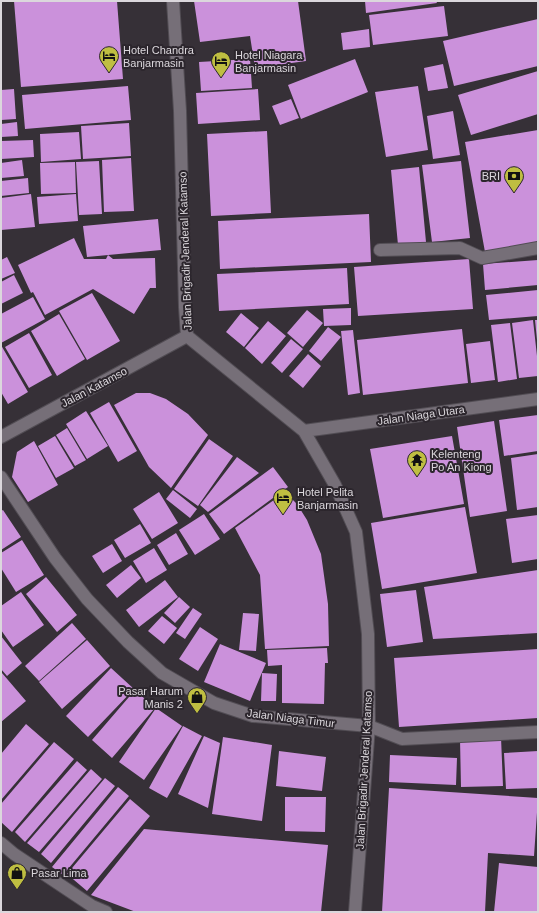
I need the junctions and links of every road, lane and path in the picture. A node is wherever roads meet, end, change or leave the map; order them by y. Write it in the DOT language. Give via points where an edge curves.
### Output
graph roads {
  1 [pos="173,1"];
  2 [pos="538,248"];
  3 [pos="380,250"];
  4 [pos="187,336"];
  5 [pos="538,399"];
  6 [pos="304,431"];
  7 [pos="1,437"];
  8 [pos="1,477"];
  9 [pos="368,726"];
  10 [pos="538,732"];
  11 [pos="1,843"];
  12 [pos="106,912"];
  13 [pos="355,912"];
  1 -- 4 [label="street, Jalan Brigadir Jenderal Katamso" via="180,110"];
  2 -- 3 [label="street" via="482,258 460,248"];
  4 -- 6 [label="street, Jalan Brigadir Jenderal Katamso"];
  4 -- 7 [label="street, Jalan Katamso"];
  5 -- 6 [label="street, Jalan Niaga Utara"];
  6 -- 9 [label="street, Jalan Brigadir Jenderal Katamso" via="335,485 356,532 368,634"];
  8 -- 9 [label="street, Jalan Niaga Timur" via="55,558 87,599 162,674 214,702 253,716"];
  9 -- 10 [label="street, Jalan Niaga Timur" via="402,739"];
  9 -- 13 [label="street, Jalan Brigadir Jenderal Katamso"];
  11 -- 12 [label="street" via="92,906"];
}
